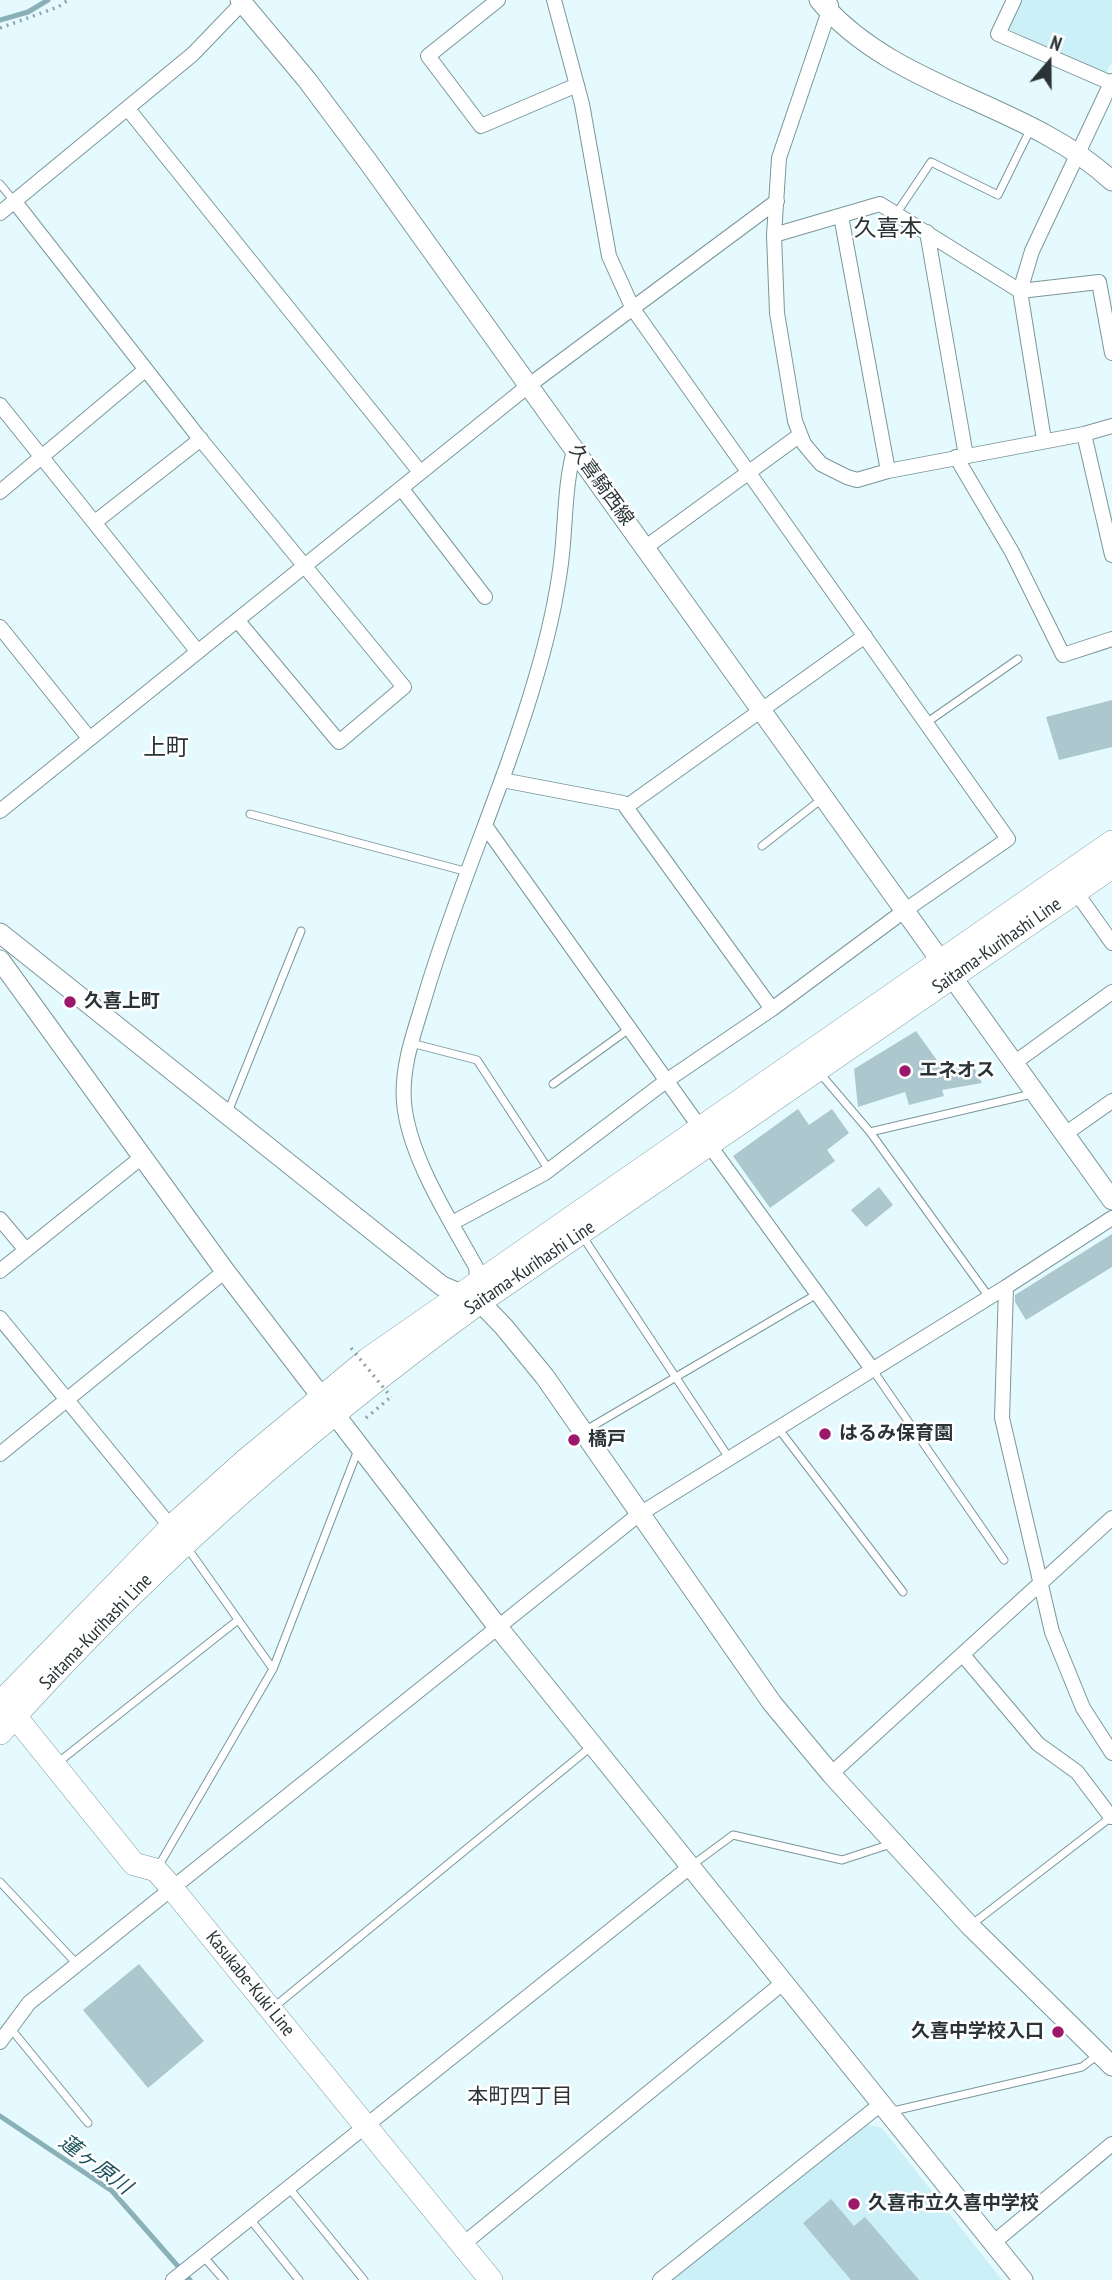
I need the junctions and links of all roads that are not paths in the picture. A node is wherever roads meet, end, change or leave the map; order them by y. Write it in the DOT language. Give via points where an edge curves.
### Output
graph roads {
  1 [pos="498,0"];
  2 [pos="554,0"];
  3 [pos="1014,0"];
  4 [pos="243,1"];
  5 [pos="827,4"];
  6 [pos="1112,82"];
  7 [pos="577,85"];
  8 [pos="128,109"];
  9 [pos="1031,127"];
  10 [pos="1078,154"];
  11 [pos="1112,181"];
  12 [pos="0,184"];
  13 [pos="777,201"];
  14 [pos="15,202"];
  15 [pos="0,213"];
  16 [pos="896,214"];
  17 [pos="841,216"];
  18 [pos="927,232"];
  19 [pos="774,235"];
  20 [pos="1020,291"];
  21 [pos="633,309"];
  22 [pos="1112,354"];
  23 [pos="145,370"];
  24 [pos="528,386"];
  25 [pos="0,405"];
  26 [pos="1112,426"];
  27 [pos="1084,434"];
  28 [pos="800,435"];
  29 [pos="201,439"];
  30 [pos="1044,440"];
  31 [pos="575,447"];
  32 [pos="961,456"];
  33 [pos="43,459"];
  34 [pos="888,471"];
  35 [pos="421,472"];
  36 [pos="750,474"];
  37 [pos="401,488"];
  38 [pos="0,492"];
  39 [pos="95,522"];
  40 [pos="646,547"];
  41 [pos="1112,555"];
  42 [pos="306,564"];
  43 [pos="485,597"];
  44 [pos="237,620"];
  45 [pos="0,627"];
  46 [pos="865,636"];
  47 [pos="1112,639"];
  48 [pos="198,652"];
  49 [pos="1018,659"];
  50 [pos="762,710"];
  51 [pos="926,723"];
  52 [pos="89,738"];
  53 [pos="502,780"];
  54 [pos="824,797"];
  55 [pos="626,807"];
  56 [pos="0,811"];
  57 [pos="250,814"];
  58 [pos="486,828"];
  59 [pos="1112,842"];
  60 [pos="762,846"];
  61 [pos="1112,867"];
  62 [pos="469,872"];
  63 [pos="1076,892"];
  64 [pos="904,911"];
  65 [pos="301,931"];
  66 [pos="0,933"];
  67 [pos="1112,943"];
  68 [pos="0,960"];
  69 [pos="946,969"];
  70 [pos="1112,992"];
  71 [pos="772,1010"];
  72 [pos="630,1029"];
  73 [pos="411,1043"];
  74 [pos="1014,1063"];
  75 [pos="818,1070"];
  76 [pos="667,1081"];
  77 [pos="554,1084"];
  78 [pos="1036,1093"];
  79 [pos="1112,1101"];
  80 [pos="227,1116"];
  81 [pos="870,1132"];
  82 [pos="1065,1134"];
  83 [pos="705,1137"];
  84 [pos="142,1157"];
  85 [pos="549,1170"];
  86 [pos="1112,1200"];
  87 [pos="1112,1218"];
  88 [pos="0,1219"];
  89 [pos="452,1223"];
  90 [pos="580,1234"];
  91 [pos="26,1250"];
  92 [pos="0,1271"];
  93 [pos="225,1271"];
  94 [pos="1006,1287"];
  95 [pos="473,1294"];
  96 [pos="817,1294"];
  97 [pos="989,1297"];
  98 [pos="0,1318"];
  99 [pos="872,1369"];
  100 [pos="675,1376"];
  101 [pos="67,1400"];
  102 [pos="328,1404"];
  103 [pos="778,1427"];
  104 [pos="582,1432"];
  105 [pos="360,1446"];
  106 [pos="0,1454"];
  107 [pos="729,1458"];
  108 [pos="638,1515"];
  109 [pos="1112,1518"];
  110 [pos="177,1535"];
  111 [pos="1004,1560"];
  112 [pos="1041,1584"];
  113 [pos="902,1592"];
  114 [pos="238,1620"];
  115 [pos="497,1626"];
  116 [pos="963,1655"];
  117 [pos="273,1669"];
  118 [pos="3,1710"];
  119 [pos="593,1745"];
  120 [pos="1112,1753"];
  121 [pos="53,1766"];
  122 [pos="831,1774"];
  123 [pos="1111,1817"];
  124 [pos="894,1843"];
  125 [pos="691,1866"];
  126 [pos="163,1878"];
  127 [pos="0,1882"];
  128 [pos="970,1926"];
  129 [pos="77,1964"];
  130 [pos="784,1982"];
  131 [pos="271,2010"];
  132 [pos="10,2028"];
  133 [pos="0,2042"];
  134 [pos="1106,2060"];
  135 [pos="885,2108"];
  136 [pos="88,2123"];
  137 [pos="366,2127"];
  138 [pos="1112,2144"];
  139 [pos="289,2188"];
  140 [pos="250,2219"];
  141 [pos="993,2244"];
  142 [pos="462,2245"];
  143 [pos="203,2256"];
  144 [pos="173,2280"];
  145 [pos="224,2280"];
  146 [pos="299,2280"];
  147 [pos="364,2280"];
  148 [pos="491,2280"];
  149 [pos="660,2280"];
  150 [pos="1023,2280"];
  1 -- 7 [label="street" via="428,56 481,126"];
  2 -- 7 [label="street"];
  3 -- 6 [label="street" via="998,34"];
  4 -- 8 [label="street" via="193,54"];
  4 -- 24 [label="street, 久喜騎西線" via="346,132"];
  5 -- 9 [label="street" via="850,31 884,53"];
  5 -- 13 [label="street" via="779,158"];
  6 -- 10 [label="street"];
  7 -- 21 [label="street" via="609,256"];
  8 -- 14 [label="street"];
  8 -- 35 [label="street"];
  9 -- 10 [label="street"];
  9 -- 16 [label="lane" via="998,195 930,162"];
  10 -- 11 [label="street"];
  10 -- 20 [label="street" via="1032,251"];
  12 -- 14 [label="lane"];
  13 -- 19 [label="street"];
  13 -- 21 [label="street"];
  14 -- 15 [label="street"];
  14 -- 23 [label="street"];
  16 -- 17 [label="street" via="880,204"];
  16 -- 18 [label="street"];
  17 -- 19 [label="street"];
  17 -- 34 [label="street"];
  18 -- 20 [label="street"];
  18 -- 32 [label="street"];
  19 -- 28 [label="street" via="777,313"];
  20 -- 22 [label="street" via="1099,282"];
  20 -- 30 [label="street"];
  21 -- 24 [label="street"];
  21 -- 36 [label="street"];
  23 -- 29 [label="street"];
  23 -- 33 [label="street"];
  24 -- 31 [label="street, 久喜騎西線"];
  24 -- 35 [label="street"];
  25 -- 33 [label="street"];
  26 -- 27 [label="street"];
  27 -- 30 [label="street"];
  27 -- 41 [label="street"];
  28 -- 34 [label="street" via="821,464 847,477 857,480"];
  28 -- 36 [label="street"];
  29 -- 39 [label="street"];
  29 -- 42 [label="street"];
  30 -- 32 [label="street"];
  31 -- 40 [label="street, 久喜騎西線"];
  31 -- 53 [label="street" via="567,475 563,550 552,619"];
  32 -- 34 [label="street"];
  32 -- 47 [label="street" via="1063,655"];
  33 -- 38 [label="street"];
  33 -- 39 [label="street"];
  35 -- 37 [label="street"];
  36 -- 40 [label="street"];
  36 -- 46 [label="street"];
  37 -- 42 [label="street"];
  37 -- 43 [label="street"];
  39 -- 48 [label="street"];
  40 -- 50 [label="street, 久喜騎西線"];
  42 -- 44 [label="street"];
  42 -- 44 [label="street" via="404,687 339,742"];
  44 -- 48 [label="street"];
  45 -- 52 [label="street"];
  46 -- 50 [label="street"];
  46 -- 51 [label="street"];
  48 -- 52 [label="street"];
  49 -- 51 [label="lane"];
  50 -- 54 [label="street, 久喜騎西線"];
  50 -- 55 [label="street"];
  51 -- 64 [label="street" via="1009,839"];
  52 -- 56 [label="street"];
  53 -- 55 [label="street"];
  53 -- 58 [label="street"];
  54 -- 60 [label="lane"];
  54 -- 64 [label="street, 久喜騎西線"];
  55 -- 71 [label="street"];
  57 -- 62 [label="lane"];
  58 -- 62 [label="street"];
  58 -- 72 [label="street"];
  59 -- 69 [label="main road, Saitama-Kurihashi Line"];
  61 -- 63 [label="main road, Saitama-Kurihashi Line"];
  62 -- 73 [label="street"];
  63 -- 67 [label="street"];
  63 -- 69 [label="main road, Saitama-Kurihashi Line"];
  64 -- 69 [label="street, 久喜騎西線"];
  64 -- 71 [label="street"];
  65 -- 80 [label="lane"];
  66 -- 80 [label="street"];
  68 -- 84 [label="street"];
  69 -- 74 [label="street, 久喜騎西線"];
  69 -- 75 [label="main road, Saitama-Kurihashi Line"];
  69 -- 83 [label="main road, Saitama-Kurihashi Line"];
  70 -- 74 [label="street"];
  71 -- 76 [label="street"];
  72 -- 76 [label="street"];
  72 -- 77 [label="lane"];
  73 -- 85 [label="lane" via="477,1060"];
  73 -- 89 [label="street" via="404,1087 408,1121"];
  74 -- 78 [label="street, 久喜騎西線"];
  75 -- 81 [label="lane"];
  75 -- 83 [label="main road, Saitama-Kurihashi Line"];
  76 -- 83 [label="street"];
  76 -- 85 [label="street"];
  78 -- 81 [label="lane"];
  78 -- 82 [label="street, 久喜騎西線"];
  79 -- 82 [label="street"];
  80 -- 95 [label="street" via="422,1270"];
  81 -- 97 [label="lane"];
  82 -- 86 [label="street, 久喜騎西線"];
  83 -- 90 [label="main road, Saitama-Kurihashi Line"];
  83 -- 95 [label="main road, Saitama-Kurihashi Line"];
  83 -- 96 [label="street"];
  84 -- 91 [label="street"];
  84 -- 93 [label="street"];
  85 -- 89 [label="street"];
  87 -- 94 [label="street"];
  88 -- 91 [label="street"];
  89 -- 95 [label="street" via="476,1266"];
  90 -- 95 [label="main road, Saitama-Kurihashi Line"];
  90 -- 100 [label="lane"];
  91 -- 92 [label="street"];
  93 -- 101 [label="street"];
  93 -- 102 [label="street"];
  94 -- 97 [label="street"];
  94 -- 112 [label="street" via="1002,1418"];
  95 -- 102 [label="main road, Saitama-Kurihashi Line"];
  95 -- 104 [label="street" via="545,1377"];
  96 -- 99 [label="street"];
  96 -- 100 [label="lane"];
  97 -- 99 [label="street"];
  98 -- 101 [label="street"];
  99 -- 103 [label="street"];
  99 -- 111 [label="lane"];
  100 -- 104 [label="lane"];
  100 -- 107 [label="lane"];
  101 -- 106 [label="street"];
  101 -- 110 [label="street"];
  102 -- 105 [label="street"];
  102 -- 110 [label="main road, Saitama-Kurihashi Line"];
  103 -- 107 [label="street"];
  103 -- 113 [label="lane"];
  104 -- 108 [label="street"];
  105 -- 115 [label="street"];
  105 -- 117 [label="lane"];
  107 -- 108 [label="street"];
  108 -- 115 [label="street"];
  108 -- 122 [label="street" via="772,1703"];
  109 -- 112 [label="street"];
  110 -- 114 [label="lane"];
  110 -- 118 [label="main road, Saitama-Kurihashi Line"];
  112 -- 116 [label="street"];
  112 -- 120 [label="street" via="1052,1632 1083,1708"];
  114 -- 117 [label="lane"];
  114 -- 121 [label="lane"];
  115 -- 119 [label="street"];
  115 -- 126 [label="street"];
  116 -- 122 [label="street"];
  116 -- 123 [label="street" via="1038,1744 1077,1772"];
  117 -- 126 [label="lane"];
  118 -- 121 [label="main road, Kasukabe-Kuki Line"];
  119 -- 125 [label="street"];
  119 -- 131 [label="lane"];
  121 -- 126 [label="main road, Kasukabe-Kuki Line" via="134,1864"];
  122 -- 124 [label="street"];
  123 -- 128 [label="lane"];
  124 -- 125 [label="lane" via="842,1860 733,1835"];
  124 -- 128 [label="street"];
  125 -- 130 [label="street"];
  125 -- 137 [label="street"];
  126 -- 129 [label="street"];
  126 -- 131 [label="main road, Kasukabe-Kuki Line"];
  127 -- 129 [label="lane"];
  128 -- 134 [label="street"];
  129 -- 132 [label="street" via="29,2003"];
  130 -- 135 [label="street"];
  130 -- 142 [label="street"];
  131 -- 137 [label="main road, Kasukabe-Kuki Line"];
  132 -- 133 [label="street"];
  132 -- 136 [label="lane"];
  134 -- 135 [label="lane"];
  135 -- 141 [label="street"];
  135 -- 149 [label="street"];
  137 -- 139 [label="street"];
  137 -- 142 [label="main road, Kasukabe-Kuki Line"];
  138 -- 141 [label="street"];
  139 -- 140 [label="street"];
  139 -- 147 [label="lane"];
  140 -- 143 [label="street"];
  140 -- 146 [label="lane"];
  141 -- 150 [label="street"];
  142 -- 148 [label="main road, Kasukabe-Kuki Line"];
  143 -- 144 [label="street"];
  143 -- 145 [label="lane"];
}
